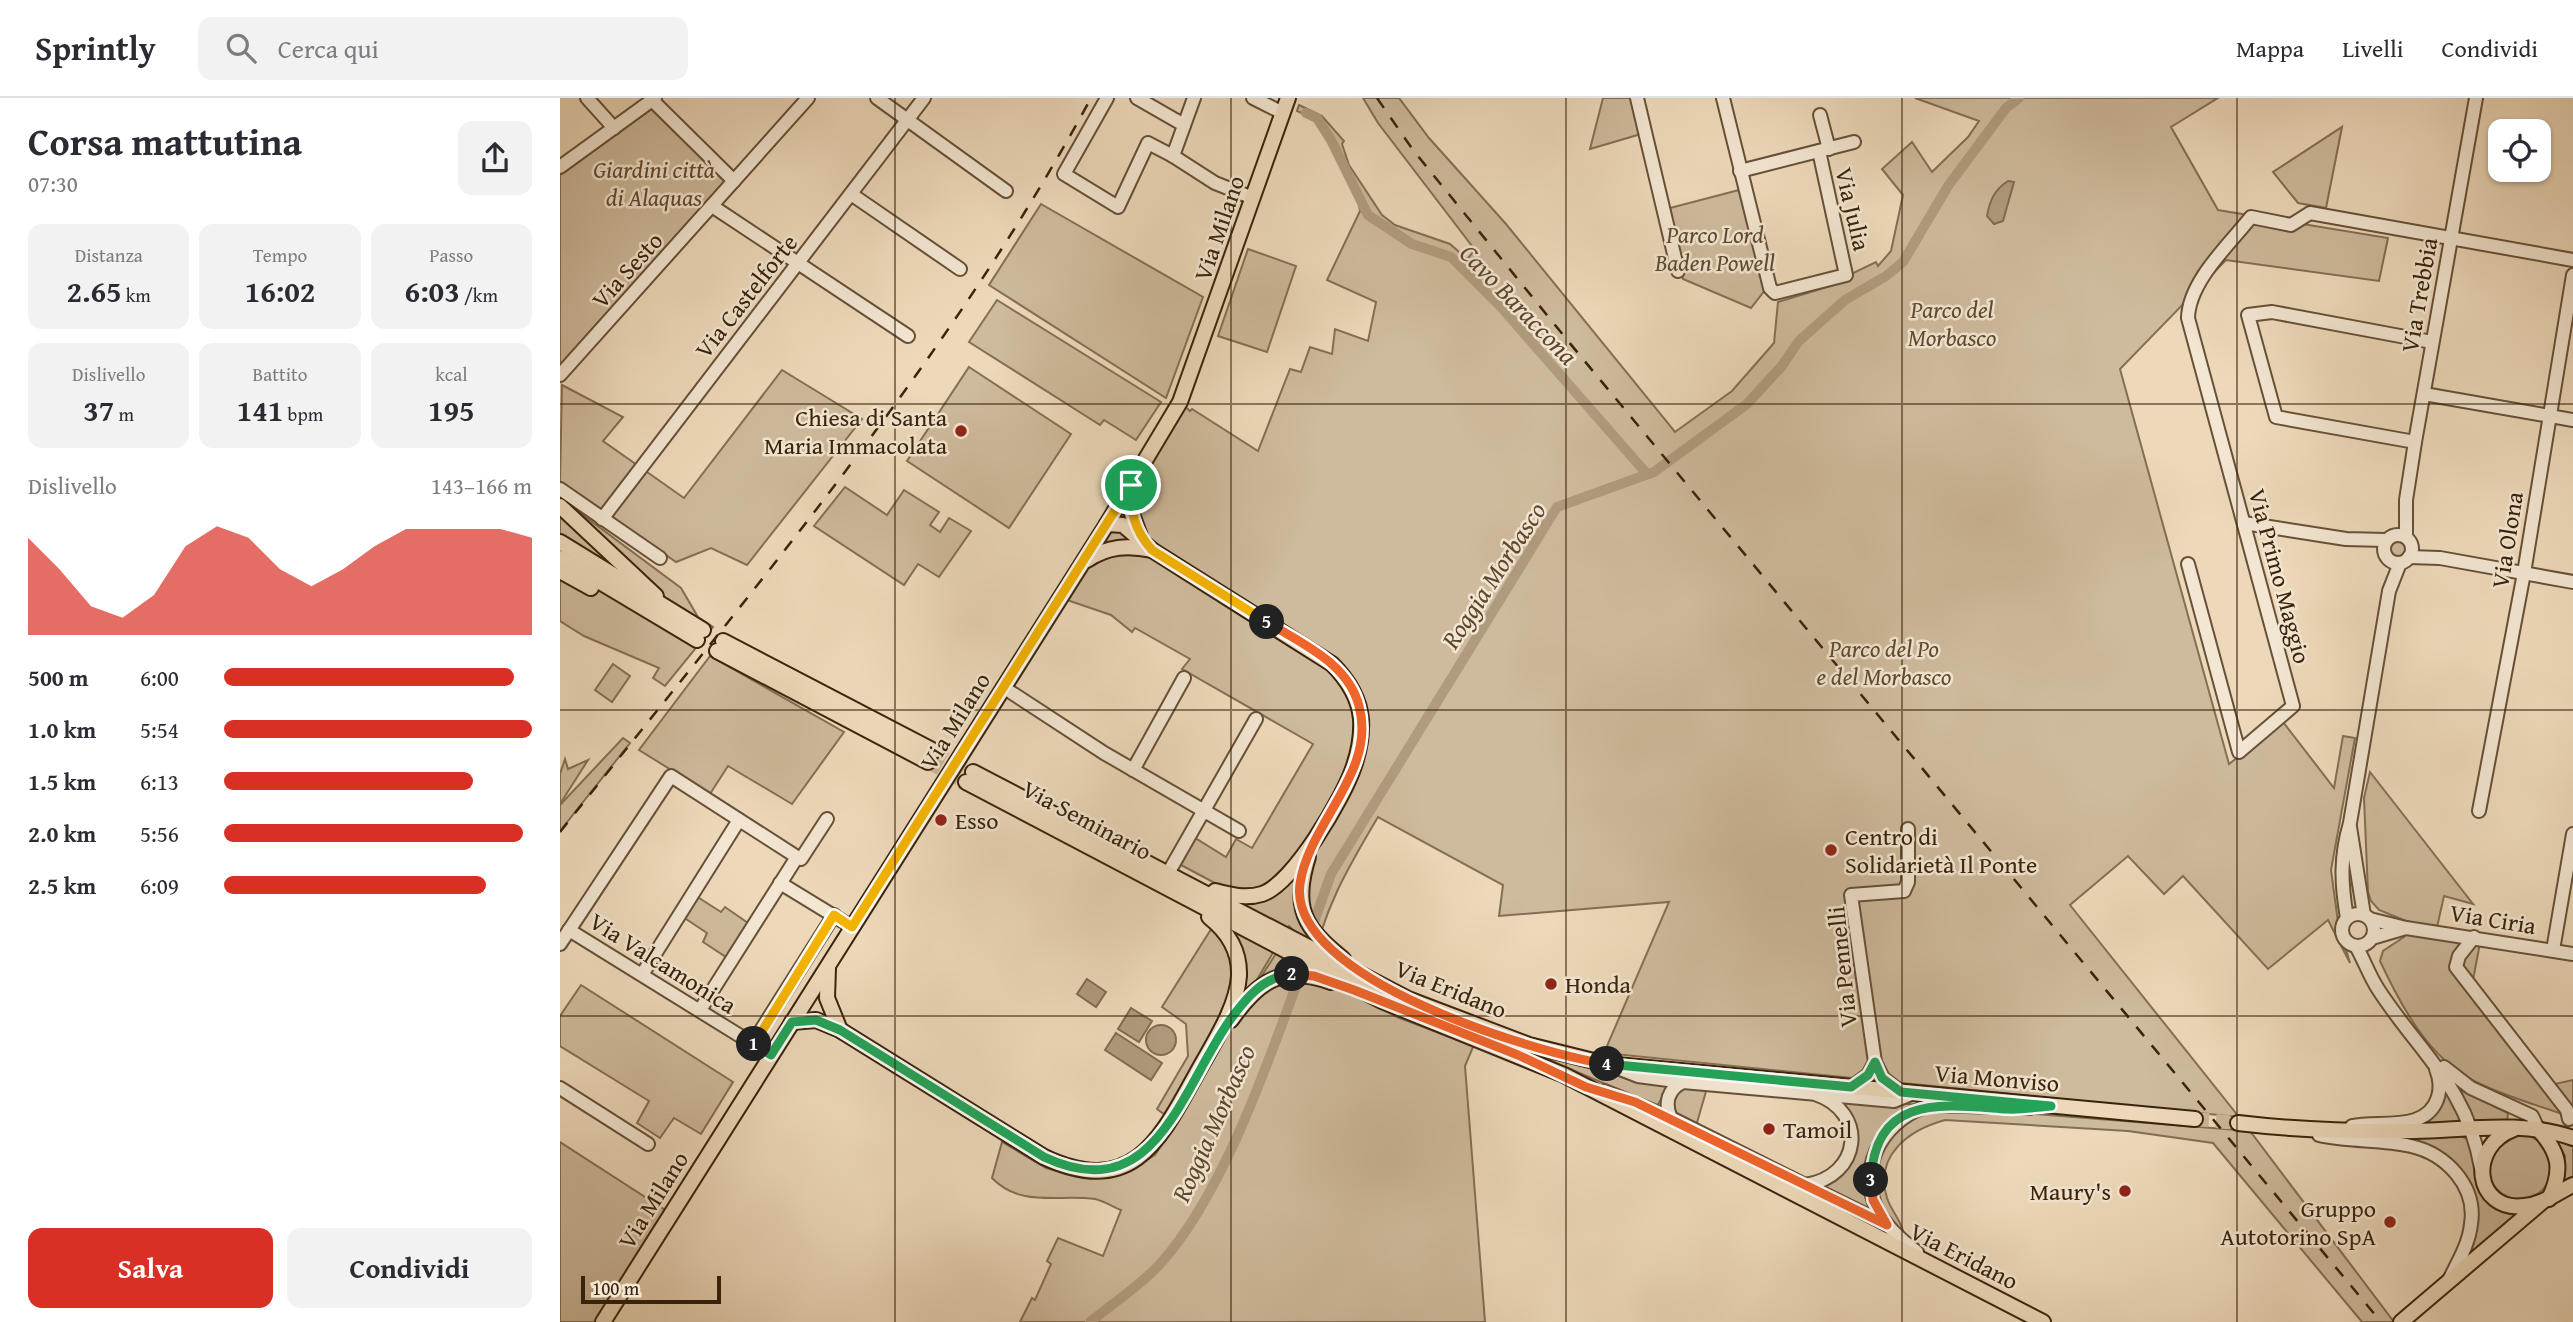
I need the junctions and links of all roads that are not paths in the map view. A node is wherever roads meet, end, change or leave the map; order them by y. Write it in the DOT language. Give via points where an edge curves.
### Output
graph roads {
  1 [pos="587,98"];
  2 [pos="808,98"];
  3 [pos="877,98"];
  4 [pos="923,98"];
  5 [pos="1107,98"];
  6 [pos="1138,98"];
  7 [pos="1194,98"];
  8 [pos="1253,98"];
  9 [pos="1288,98"];
  10 [pos="1637,98"];
  11 [pos="1723,98"];
  12 [pos="653,99"];
  13 [pos="2477,99"];
  14 [pos="1283,113"];
  15 [pos="1820,115"];
  16 [pos="907,120"];
  17 [pos="1184,125"];
  18 [pos="614,128"];
  19 [pos="1854,142"];
  20 [pos="1824,150"];
  21 [pos="1173,156"];
  22 [pos="560,167"];
  23 [pos="1740,171"];
  24 [pos="734,181"];
  25 [pos="1006,191"];
  26 [pos="851,194"];
  27 [pos="1253,198"];
  28 [pos="712,206"];
  29 [pos="2451,238"];
  30 [pos="2573,260"];
  31 [pos="798,263"];
  32 [pos="960,269"];
  33 [pos="1678,271"];
  34 [pos="2573,275"];
  35 [pos="908,336"];
  36 [pos="2432,342"];
  37 [pos="560,375"];
  38 [pos="2424,394"];
  39 [pos="2549,416"];
  40 [pos="2573,420"];
  41 [pos="2415,442"];
  42 [pos="1131,485"];
  43 [pos="560,489"];
  44 [pos="2406,500"];
  45 [pos="560,506"];
  46 [pos="602,519"];
  47 [pos="2244,523"];
  48 [pos="1107,524"];
  49 [pos="560,542"];
  50 [pos="1137,542"];
  51 [pos="2386,546"];
  52 [pos="2407,551"];
  53 [pos="560,558"];
  54 [pos="660,558"];
  55 [pos="2188,564"];
  56 [pos="1081,565"];
  57 [pos="560,571"];
  58 [pos="2524,573"];
  59 [pos="2573,582"];
  60 [pos="2389,591"];
  61 [pos="650,614"];
  62 [pos="675,614"];
  63 [pos="720,646"];
  64 [pos="1184,678"];
  65 [pos="1003,687"];
  66 [pos="1256,719"];
  67 [pos="931,757"];
  68 [pos="1133,770"];
  69 [pos="969,777"];
  70 [pos="1202,810"];
  71 [pos="2479,811"];
  72 [pos="827,819"];
  73 [pos="739,820"];
  74 [pos="2350,823"];
  75 [pos="1908,829"];
  76 [pos="1239,831"];
  77 [pos="2573,834"];
  78 [pos="1311,846"];
  79 [pos="797,856"];
  80 [pos="1171,868"];
  81 [pos="780,883"];
  82 [pos="1189,892"];
  83 [pos="834,915"];
  84 [pos="2367,917"];
  85 [pos="2347,918"];
  86 [pos="852,927"];
  87 [pos="2406,928"];
  88 [pos="569,930"];
  89 [pos="2474,937"];
  90 [pos="2364,943"];
  91 [pos="560,944"];
  92 [pos="2553,950"];
  93 [pos="2573,954"];
  94 [pos="829,964"];
  95 [pos="643,973"];
  96 [pos="1369,980"];
  97 [pos="1382,1002"];
  98 [pos="804,1003"];
  99 [pos="700,1010"];
  100 [pos="830,1011"];
  101 [pos="816,1020"];
  102 [pos="792,1022"];
  103 [pos="840,1030"];
  104 [pos="752,1043"];
  105 [pos="1210,1049"];
  106 [pos="771,1055"];
  107 [pos="2430,1057"];
  108 [pos="1586,1060"];
  109 [pos="1875,1062"];
  110 [pos="1606,1064"];
  111 [pos="1683,1082"];
  112 [pos="1586,1087"];
  113 [pos="1851,1087"];
  114 [pos="560,1088"];
  115 [pos="1908,1093"];
  116 [pos="1815,1094"];
  117 [pos="2051,1106"];
  118 [pos="1671,1118"];
  119 [pos="2195,1119"];
  120 [pos="2569,1119"];
  121 [pos="2238,1123"];
  122 [pos="2518,1127"];
  123 [pos="2538,1129"];
  124 [pos="2297,1130"];
  125 [pos="2472,1130"];
  126 [pos="2325,1132"];
  127 [pos="2573,1138"];
  128 [pos="648,1144"];
  129 [pos="2481,1168"];
  130 [pos="1805,1185"];
  131 [pos="2573,1185"];
  132 [pos="2545,1201"];
  133 [pos="1887,1225"];
  134 [pos="1944,1271"];
  135 [pos="2449,1280"];
  136 [pos="603,1322"];
  137 [pos="2043,1322"];
  138 [pos="2401,1322"];
  1 -- 18 [label="street"];
  2 -- 24 [label="street, Via Sesto"];
  3 -- 16 [label="street"];
  4 -- 16 [label="street, Via Castelforte"];
  5 -- 21 [label="street" via="1064,174 1118,207 1147,144"];
  6 -- 17 [label="street"];
  7 -- 17 [label="street"];
  8 -- 14 [label="street"];
  9 -- 14 [label="main road, Via Milano"];
  10 -- 33 [label="street"];
  11 -- 23 [label="street"];
  12 -- 18 [label="street"];
  12 -- 24 [label="street"];
  13 -- 29 [label="street, Via Trebbia"];
  14 -- 27 [label="main road, Via Milano"];
  15 -- 20 [label="street, Via Julia"];
  16 -- 25 [label="street"];
  16 -- 26 [label="street, Via Castelforte"];
  17 -- 21 [label="street"];
  18 -- 22 [label="street"];
  19 -- 20 [label="street"];
  20 -- 23 [label="street"];
  20 -- 23 [label="street, Via Julia" via="1846,275 1775,293"];
  21 -- 27 [label="street" via="1215,183"];
  24 -- 28 [label="street, Via Sesto"];
  26 -- 31 [label="street, Via Castelforte"];
  26 -- 32 [label="street"];
  27 -- 42 [label="main road, Via Milano" via="1180,402"];
  28 -- 31 [label="street"];
  28 -- 37 [label="street, Via Sesto"];
  29 -- 30 [label="street"];
  29 -- 36 [label="street, Via Trebbia"];
  29 -- 47 [label="street, Via Primo Maggio" via="2310,213 2291,225 2251,217 2197,287 2188,302 2188,318"];
  31 -- 35 [label="street"];
  31 -- 46 [label="street, Via Castelforte"];
  34 -- 39 [label="street, Via Olona"];
  36 -- 38 [label="street, Via Trebbia"];
  36 -- 41 [label="street" via="2272,312 2248,316 2276,417"];
  38 -- 39 [label="street"];
  38 -- 41 [label="street, Via Trebbia"];
  39 -- 40 [label="street"];
  39 -- 58 [label="street, Via Olona"];
  41 -- 44 [label="street, Via Trebbia"];
  42 -- 48 [label="main road, Via Milano"];
  42 -- 50 [label="main road"];
  43 -- 46 [label="street"];
  44 -- 51 [label="street, Via Trebbia"];
  44 -- 52 [label="street, Via Trebbia"];
  45 -- 62 [label="main road"];
  46 -- 54 [label="street"];
  47 -- 51 [label="street"];
  47 -- 55 [label="street, Via Primo Maggio" via="2293,706 2239,752"];
  48 -- 50 [label="main road" via="1123,525"];
  48 -- 56 [label="main road, Via Milano"];
  49 -- 62 [label="main road"];
  50 -- 56 [label="main road" via="1109,548"];
  50 -- 78 [label="main road" via="1332,664 1353,692 1359,706 1361,743 1353,770"];
  51 -- 52 [label="street"];
  51 -- 52 [label="street"];
  51 -- 60 [label="street, Via Trebbia"];
  52 -- 58 [label="street"];
  52 -- 60 [label="street, Via Trebbia"];
  53 -- 61 [label="main road"];
  56 -- 65 [label="main road, Via Milano"];
  57 -- 61 [label="main road"];
  58 -- 59 [label="street"];
  58 -- 71 [label="street, Via Olona"];
  60 -- 74 [label="street, Via Trebbia"];
  61 -- 62 [label="main road" via="700,635"];
  63 -- 67 [label="main road"];
  64 -- 68 [label="street"];
  65 -- 68 [label="street"];
  65 -- 86 [label="main road, Via Milano"];
  66 -- 70 [label="street"];
  68 -- 70 [label="street"];
  69 -- 82 [label="main road, Via Seminario"];
  70 -- 76 [label="street"];
  70 -- 80 [label="street"];
  72 -- 79 [label="street" via="801,859"];
  73 -- 79 [label="street"];
  73 -- 88 [label="street" via="671,776"];
  73 -- 95 [label="street"];
  74 -- 84 [label="street, Via Trebbia"];
  74 -- 85 [label="street, Via Trebbia" via="2341,867"];
  75 -- 109 [label="street, Via Pennelli" via="1904,891 1851,895"];
  77 -- 92 [label="street"];
  78 -- 82 [label="main road" via="1288,877 1262,894"];
  78 -- 96 [label="main road" via="1300,886 1307,925"];
  79 -- 81 [label="street"];
  81 -- 83 [label="street"];
  81 -- 99 [label="street"];
  82 -- 96 [label="main road, Via Eridano"];
  82 -- 97 [label="main road, Via Eridano"];
  82 -- 105 [label="main road" via="1225,932 1238,967 1234,997"];
  83 -- 86 [label="street"];
  83 -- 104 [label="street"];
  84 -- 85 [label="street" via="2355,914"];
  84 -- 87 [label="street, Via Ciria"];
  84 -- 90 [label="street, Via Trebbia" via="2374,928"];
  85 -- 90 [label="street, Via Trebbia" via="2342,927 2344,937"];
  86 -- 94 [label="main road, Via Milano"];
  87 -- 89 [label="street, Via Ciria"];
  87 -- 90 [label="street, Via Ciria"];
  88 -- 91 [label="street"];
  88 -- 95 [label="street, Via Valcamonica"];
  89 -- 92 [label="street, Via Ciria"];
  89 -- 120 [label="street" via="2456,967 2567,1110"];
  90 -- 107 [label="street, Via Trebbia" via="2365,963 2379,991"];
  92 -- 93 [label="street, Via Ciria"];
  94 -- 98 [label="main road, Via Milano"];
  94 -- 100 [label="main road"];
  95 -- 99 [label="street, Via Valcamonica"];
  96 -- 108 [label="main road, Via Eridano" via="1431,1009 1529,1045"];
  97 -- 105 [label="main road" via="1314,976 1281,975 1253,992"];
  97 -- 112 [label="main road, Via Eridano"];
  98 -- 100 [label="main road" via="820,1004"];
  98 -- 101 [label="main road"];
  98 -- 102 [label="main road, Via Milano"];
  99 -- 104 [label="street, Via Valcamonica"];
  100 -- 103 [label="main road"];
  101 -- 102 [label="main road"];
  101 -- 103 [label="main road"];
  102 -- 106 [label="main road, Via Milano"];
  103 -- 105 [label="main road" via="1044,1157 1070,1169 1094,1171 1118,1168 1162,1136"];
  104 -- 106 [label="street, Via Valcamonica"];
  106 -- 136 [label="main road, Via Milano"];
  107 -- 123 [label="street" via="2471,1088 2532,1116"];
  107 -- 125 [label="street, Via Trebbia" via="2461,1101"];
  107 -- 126 [label="street, Via Trebbia" via="2440,1082 2439,1094 2419,1119"];
  108 -- 110 [label="main road, Via Monviso"];
  109 -- 113 [label="street" via="1868,1075"];
  109 -- 115 [label="street" via="1882,1078"];
  110 -- 111 [label="street" via="1638,1076"];
  110 -- 113 [label="main road, Via Monviso"];
  111 -- 116 [label="street"];
  111 -- 118 [label="street" via="1668,1098"];
  112 -- 118 [label="street"];
  112 -- 134 [label="main road, Via Eridano"];
  113 -- 115 [label="main road, Via Monviso"];
  114 -- 128 [label="street"];
  115 -- 116 [label="street" via="1894,1101"];
  115 -- 117 [label="main road, Via Monviso"];
  116 -- 130 [label="street" via="1840,1107 1850,1123 1851,1144 1836,1173"];
  117 -- 119 [label="main road, Via Monviso"];
  117 -- 133 [label="street" via="1932,1105 1893,1124 1876,1151 1870,1178 1873,1200"];
  118 -- 130 [label="street"];
  121 -- 124 [label="main road"];
  122 -- 123 [label="main road"];
  122 -- 125 [label="main road"];
  122 -- 129 [label="main road" via="2493,1142"];
  123 -- 127 [label="main road"];
  123 -- 132 [label="main road" via="2559,1160 2558,1176"];
  124 -- 126 [label="main road"];
  124 -- 135 [label="street" via="2408,1145 2448,1164 2467,1191 2472,1215 2468,1240"];
  125 -- 126 [label="main road"];
  125 -- 129 [label="street, Via Trebbia"];
  129 -- 132 [label="main road" via="2488,1191 2504,1203 2524,1206"];
  130 -- 133 [label="street"];
  131 -- 132 [label="main road"];
  132 -- 135 [label="main road"];
  133 -- 134 [label="street"];
  134 -- 137 [label="main road, Via Eridano"];
  135 -- 138 [label="main road"];
}
